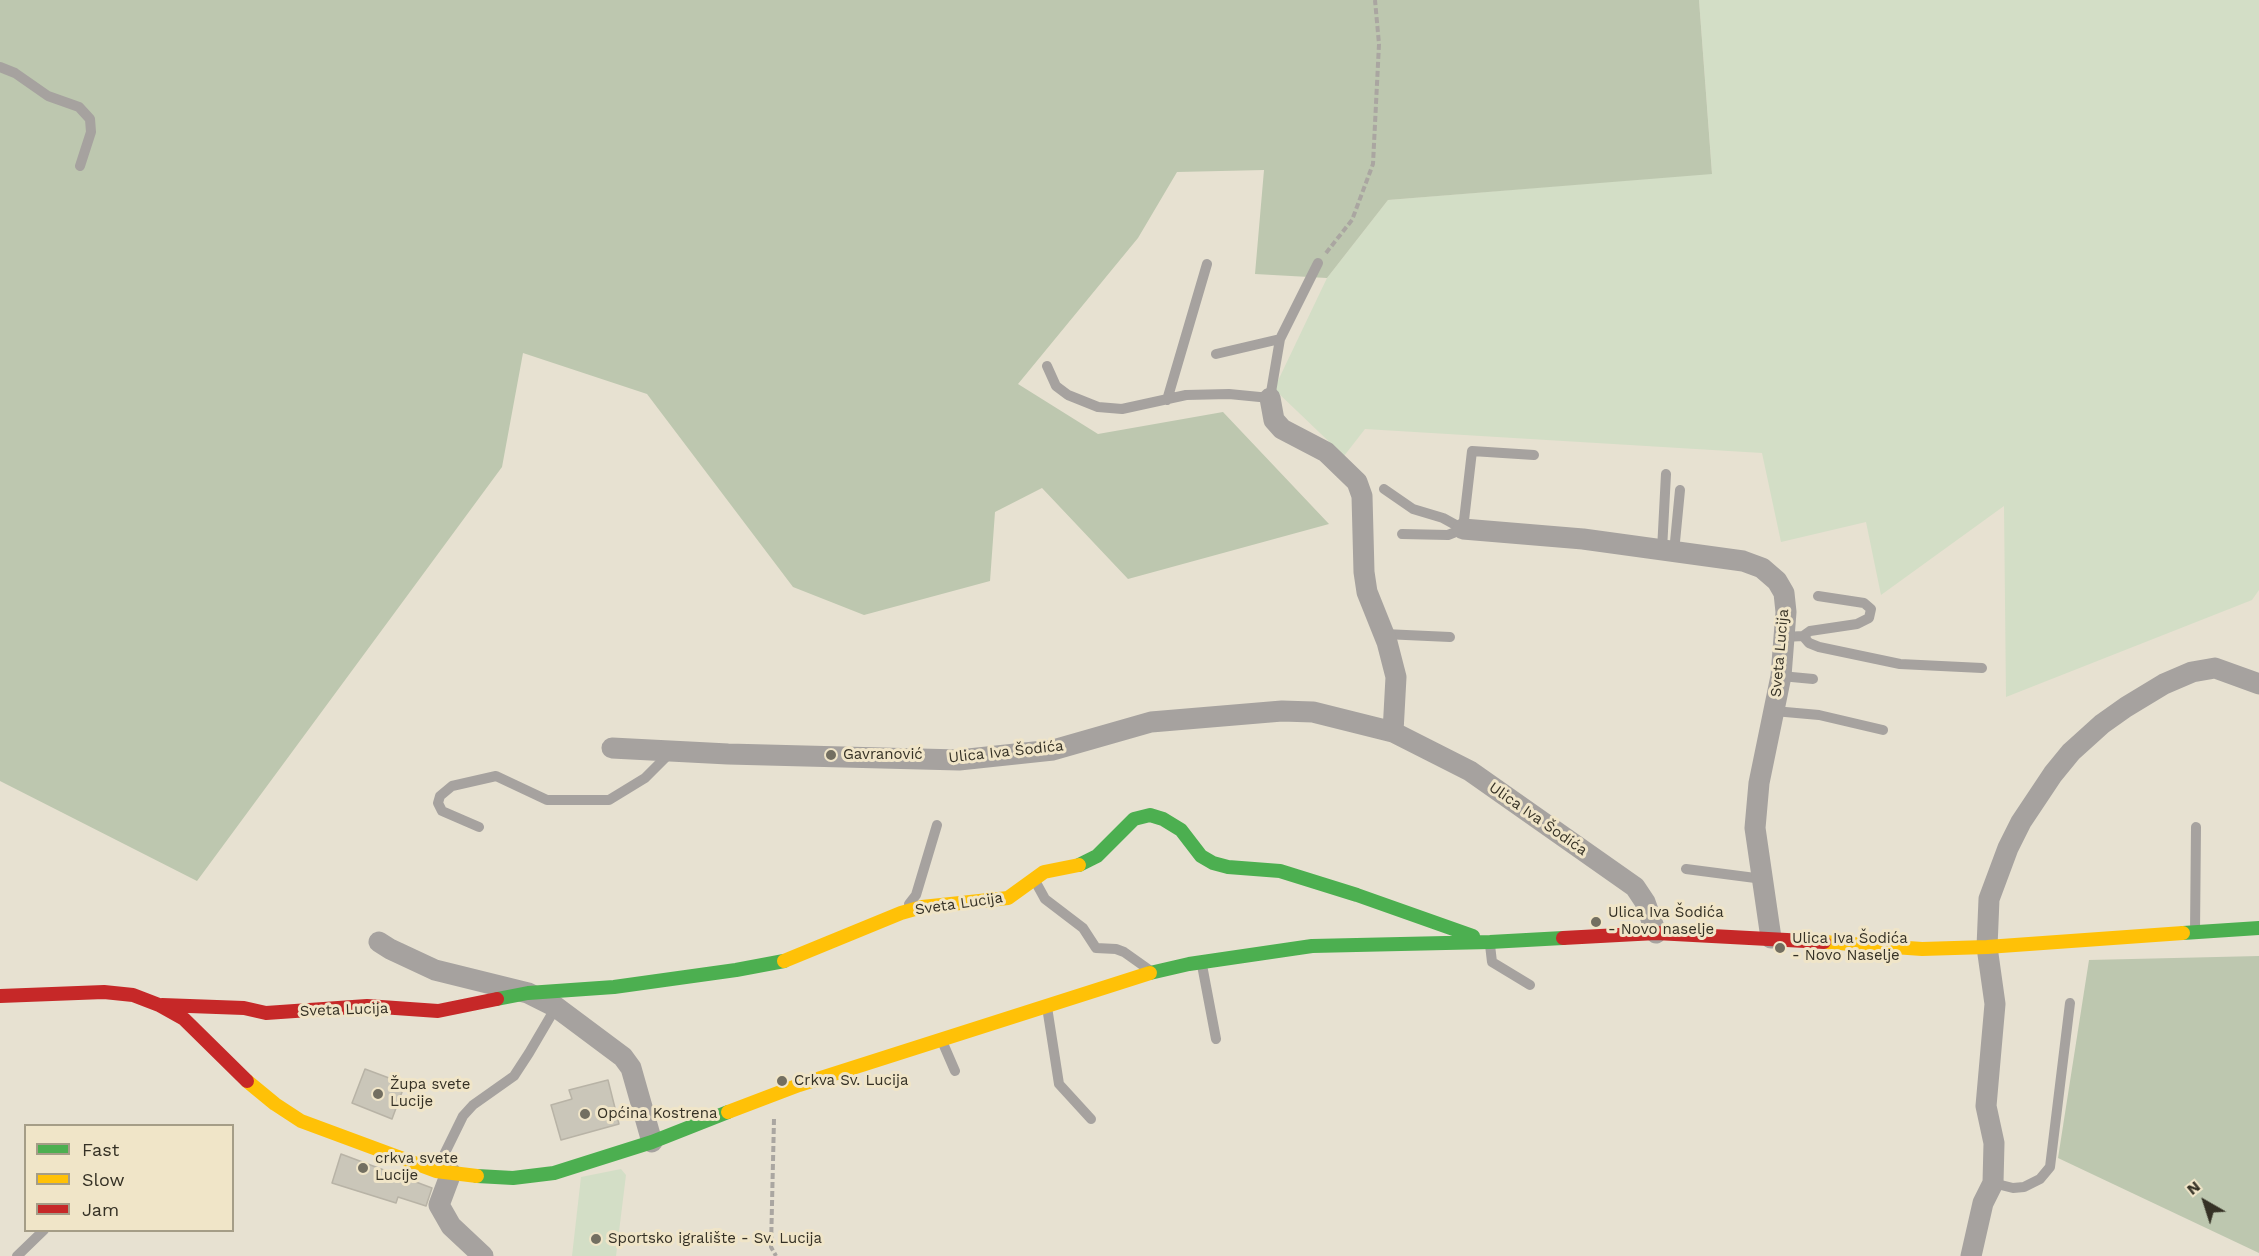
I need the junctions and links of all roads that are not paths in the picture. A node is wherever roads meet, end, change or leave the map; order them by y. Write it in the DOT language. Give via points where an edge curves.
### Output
graph roads {
  1 [pos="0,67"];
  2 [pos="80,166"];
  3 [pos="1318,263"];
  4 [pos="1207,264"];
  5 [pos="1280,339"];
  6 [pos="1216,354"];
  7 [pos="1047,366"];
  8 [pos="1270,398"];
  9 [pos="1167,400"];
  10 [pos="1534,455"];
  11 [pos="1666,474"];
  12 [pos="1384,489"];
  13 [pos="1680,490"];
  14 [pos="1463,529"];
  15 [pos="1402,534"];
  16 [pos="1668,551"];
  17 [pos="1818,596"];
  18 [pos="1384,634"];
  19 [pos="1793,636"];
  20 [pos="1450,637"];
  21 [pos="1982,668"];
  22 [pos="1781,676"];
  23 [pos="1813,679"];
  24 [pos="2259,684"];
  25 [pos="1774,711"];
  26 [pos="1883,730"];
  27 [pos="1393,732"];
  28 [pos="612,748"];
  29 [pos="671,752"];
  30 [pos="937,825"];
  31 [pos="478,827"];
  32 [pos="2196,827"];
  33 [pos="1686,869"];
  34 [pos="1034,879"];
  35 [pos="1763,879"];
  36 [pos="901,913"];
  37 [pos="2259,928"];
  38 [pos="2195,932"];
  39 [pos="1656,933"];
  40 [pos="1771,938"];
  41 [pos="379,942"];
  42 [pos="1490,942"];
  43 [pos="1987,947"];
  44 [pos="1202,962"];
  45 [pos="1151,972"];
  46 [pos="1530,985"];
  47 [pos="528,993"];
  48 [pos="0,996"];
  49 [pos="2070,1003"];
  50 [pos="159,1005"];
  51 [pos="1046,1005"];
  52 [pos="556,1006"];
  53 [pos="941,1039"];
  54 [pos="1216,1039"];
  55 [pos="955,1071"];
  56 [pos="1091,1119"];
  57 [pos="652,1142"];
  58 [pos="443,1172"];
  59 [pos="1993,1183"];
  60 [pos="42,1232"];
  61 [pos="17,1256"];
  62 [pos="483,1256"];
  63 [pos="1971,1256"];
  1 -- 2 [label="lane" via="48,96 79,107 90,119 91,132"];
  3 -- 5 [label="lane"];
  4 -- 9 [label="lane"];
  5 -- 6 [label="lane"];
  5 -- 8 [label="lane"];
  7 -- 9 [label="lane" via="1056,386 1098,407 1122,409"];
  8 -- 9 [label="lane" via="1229,394 1186,395"];
  8 -- 18 [label="street" via="1274,420 1282,429 1326,452 1357,482 1362,496 1367,592"];
  10 -- 14 [label="lane" via="1472,451"];
  11 -- 16 [label="lane"];
  12 -- 14 [label="lane" via="1413,509"];
  13 -- 16 [label="lane"];
  14 -- 15 [label="lane" via="1448,535"];
  14 -- 16 [label="street, Sveta Lucija"];
  16 -- 19 [label="street, Sveta Lucija" via="1743,561 1762,568 1784,593"];
  17 -- 19 [label="lane" via="1864,603 1870,609 1869,618 1857,624"];
  18 -- 20 [label="lane"];
  18 -- 27 [label="street" via="1396,677"];
  19 -- 21 [label="lane" via="1819,646 1900,664"];
  19 -- 22 [label="street, Sveta Lucija"];
  22 -- 23 [label="lane"];
  22 -- 25 [label="street, Sveta Lucija"];
  24 -- 43 [label="street" via="2215,668 2192,672 2126,707 2071,752 2021,822 2008,848 1989,899"];
  25 -- 26 [label="lane" via="1819,715"];
  25 -- 35 [label="street, Sveta Lucija" via="1759,783 1755,828"];
  27 -- 29 [label="street, Ulica Iva Šodića" via="1313,712 1282,711 1151,722 1053,750 959,760"];
  27 -- 39 [label="street, Ulica Iva Šodića" via="1470,771 1635,887"];
  28 -- 29 [label="street, Ulica Iva Šodića"];
  29 -- 31 [label="lane" via="645,778 609,800 547,800 496,776 452,786 440,796 442,811"];
  30 -- 36 [label="lane" via="916,895"];
  32 -- 38 [label="lane"];
  33 -- 35 [label="lane"];
  34 -- 36 [label="street, Sveta Lucija" via="1008,898"];
  34 -- 42 [label="street, Sveta Lucija" via="1081,865 1111,844 1134,819 1150,816 1181,830 1201,856 1213,863 1280,871"];
  34 -- 45 [label="lane" via="1045,899 1083,928 1096,948 1124,952"];
  35 -- 40 [label="street, Sveta Lucija"];
  36 -- 47 [label="street, Sveta Lucija" via="787,960 614,987"];
  37 -- 38 [label="street, Sveta Lucija"];
  38 -- 43 [label="street, Sveta Lucija"];
  39 -- 40 [label="street, Sveta Lucija"];
  39 -- 42 [label="street, Sveta Lucija"];
  40 -- 43 [label="street, Sveta Lucija" via="1922,949"];
  41 -- 47 [label="street, Sveta Lucija" via="435,970"];
  42 -- 44 [label="street, Sveta Lucija" via="1312,946"];
  42 -- 46 [label="lane" via="1492,962"];
  43 -- 59 [label="street" via="1995,1004 1986,1106 1994,1143"];
  44 -- 45 [label="street, Sveta Lucija"];
  44 -- 54 [label="lane"];
  45 -- 51 [label="street, Sveta Lucija"];
  47 -- 50 [label="street, Sveta Lucija" via="438,1011 367,1006 266,1013 244,1008"];
  47 -- 52 [label="street, Sveta Lucija"];
  48 -- 50 [label="street, Sveta Lucija" via="104,992 133,995"];
  49 -- 59 [label="lane" via="2050,1167 2040,1179 2024,1187"];
  50 -- 58 [label="street, Sveta Lucija" via="184,1019 250,1084 301,1121"];
  51 -- 53 [label="street, Sveta Lucija"];
  51 -- 56 [label="lane" via="1059,1084"];
  52 -- 57 [label="street, Sveta Lucija" via="624,1057 632,1068"];
  52 -- 58 [label="lane" via="514,1076 463,1116"];
  53 -- 55 [label="lane"];
  53 -- 57 [label="street, Sveta Lucija" via="799,1085"];
  57 -- 58 [label="street, Sveta Lucija" via="554,1173 513,1178"];
  58 -- 62 [label="street" via="439,1205 452,1226"];
  59 -- 63 [label="street" via="1983,1203"];
  60 -- 61 [label="lane"];
}
